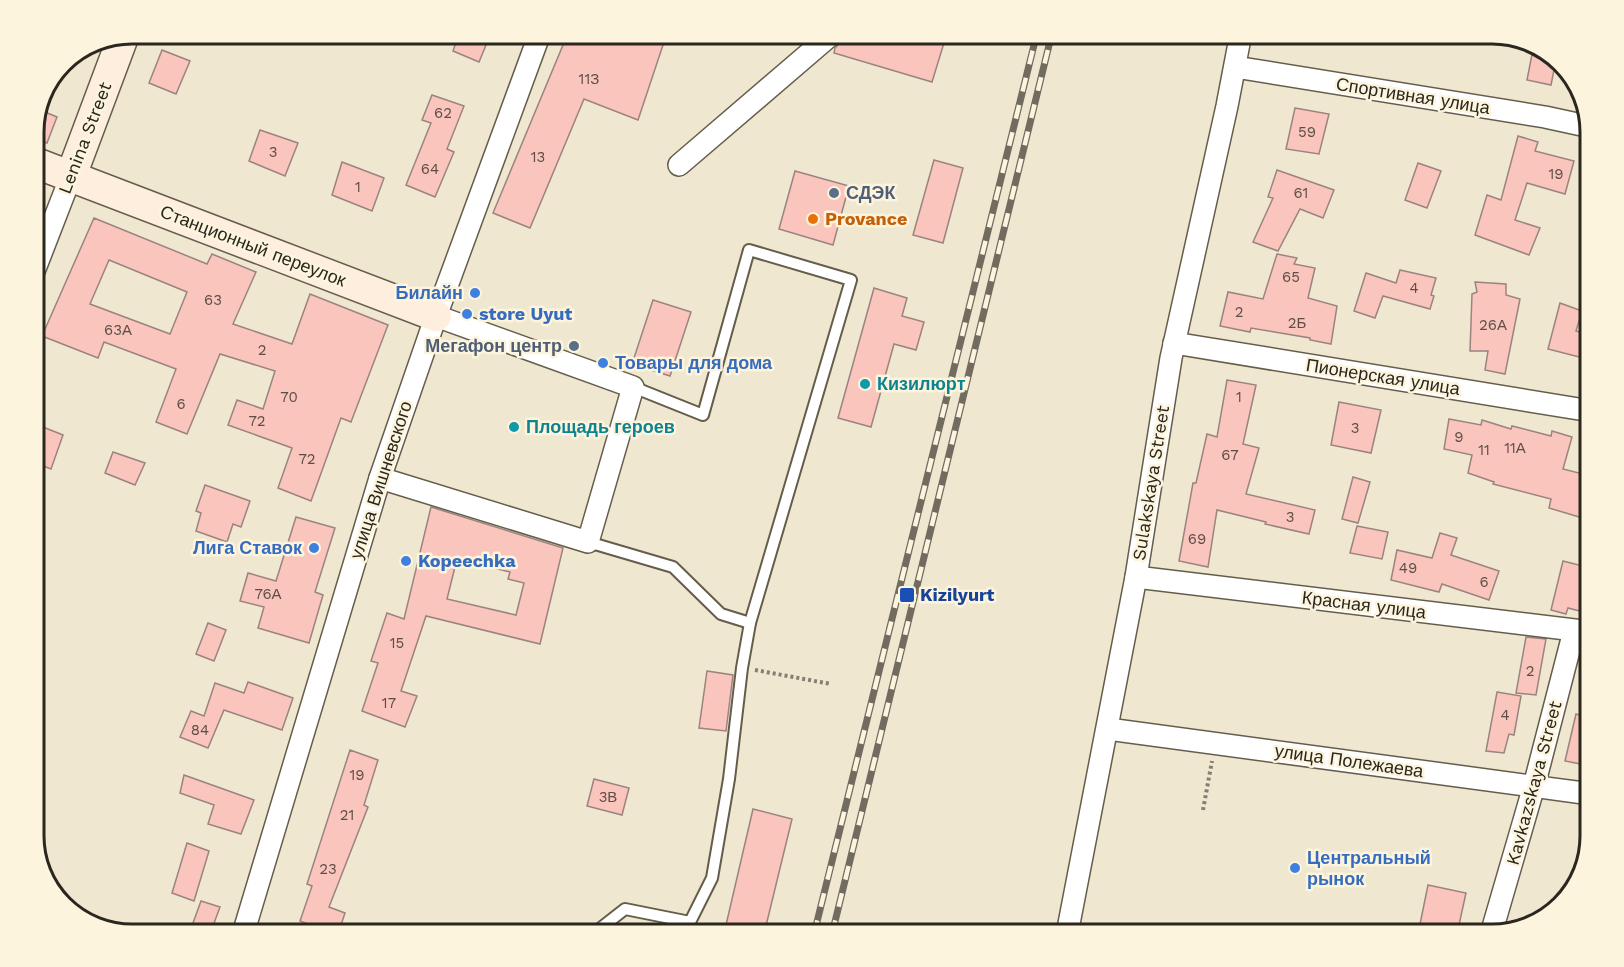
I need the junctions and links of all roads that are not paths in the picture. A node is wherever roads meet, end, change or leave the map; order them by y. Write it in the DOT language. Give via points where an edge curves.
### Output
graph roads {
  1 [pos="536,43"];
  2 [pos="821,43"];
  3 [pos="1239,43"];
  4 [pos="120,44"];
  5 [pos="1235,67"];
  6 [pos="1580,125"];
  7 [pos="679,165"];
  8 [pos="44,166"];
  9 [pos="71,176"];
  10 [pos="44,246"];
  11 [pos="436,316"];
  12 [pos="1174,343"];
  13 [pos="633,387"];
  14 [pos="1580,409"];
  15 [pos="380,478"];
  16 [pos="588,542"];
  17 [pos="1136,577"];
  18 [pos="750,623"];
  19 [pos="1580,632"];
  20 [pos="1580,641"];
  21 [pos="1108,729"];
  22 [pos="1534,786"];
  23 [pos="1580,792"];
  24 [pos="690,922"];
  25 [pos="246,924"];
  26 [pos="606,924"];
  27 [pos="1069,924"];
  28 [pos="1494,924"];
  1 -- 11 [label="street, улица Вишневского"];
  2 -- 7 [label="street"];
  3 -- 5 [label="street, Sulakskaya Street"];
  4 -- 9 [label="street, Lenina Street"];
  5 -- 6 [label="street, Спортивная улица"];
  5 -- 12 [label="street, Sulakskaya Street"];
  8 -- 9 [label="street, Станционный переулок"];
  9 -- 10 [label="street, Lenina Street"];
  9 -- 11 [label="street, Станционный переулок"];
  11 -- 13 [label="street"];
  11 -- 15 [label="street, улица Вишневского"];
  12 -- 14 [label="street, Пионерская улица"];
  12 -- 17 [label="street, Sulakskaya Street"];
  13 -- 16 [label="street"];
  13 -- 18 [label="lane" via="703,415 749,250 851,280"];
  15 -- 16 [label="street"];
  15 -- 25 [label="street, улица Вишневского"];
  16 -- 18 [label="lane" via="674,567 721,614"];
  17 -- 19 [label="street, Красная улица"];
  17 -- 21 [label="street, Sulakskaya Street"];
  18 -- 24 [label="lane" via="712,879"];
  20 -- 22 [label="street, Kavkazskaya Street"];
  21 -- 22 [label="street, улица Полежаева"];
  21 -- 27 [label="street, Sulakskaya Street"];
  22 -- 23 [label="street, улица Полежаева"];
  22 -- 28 [label="street, Kavkazskaya Street"];
  24 -- 26 [label="lane" via="625,909"];
}
